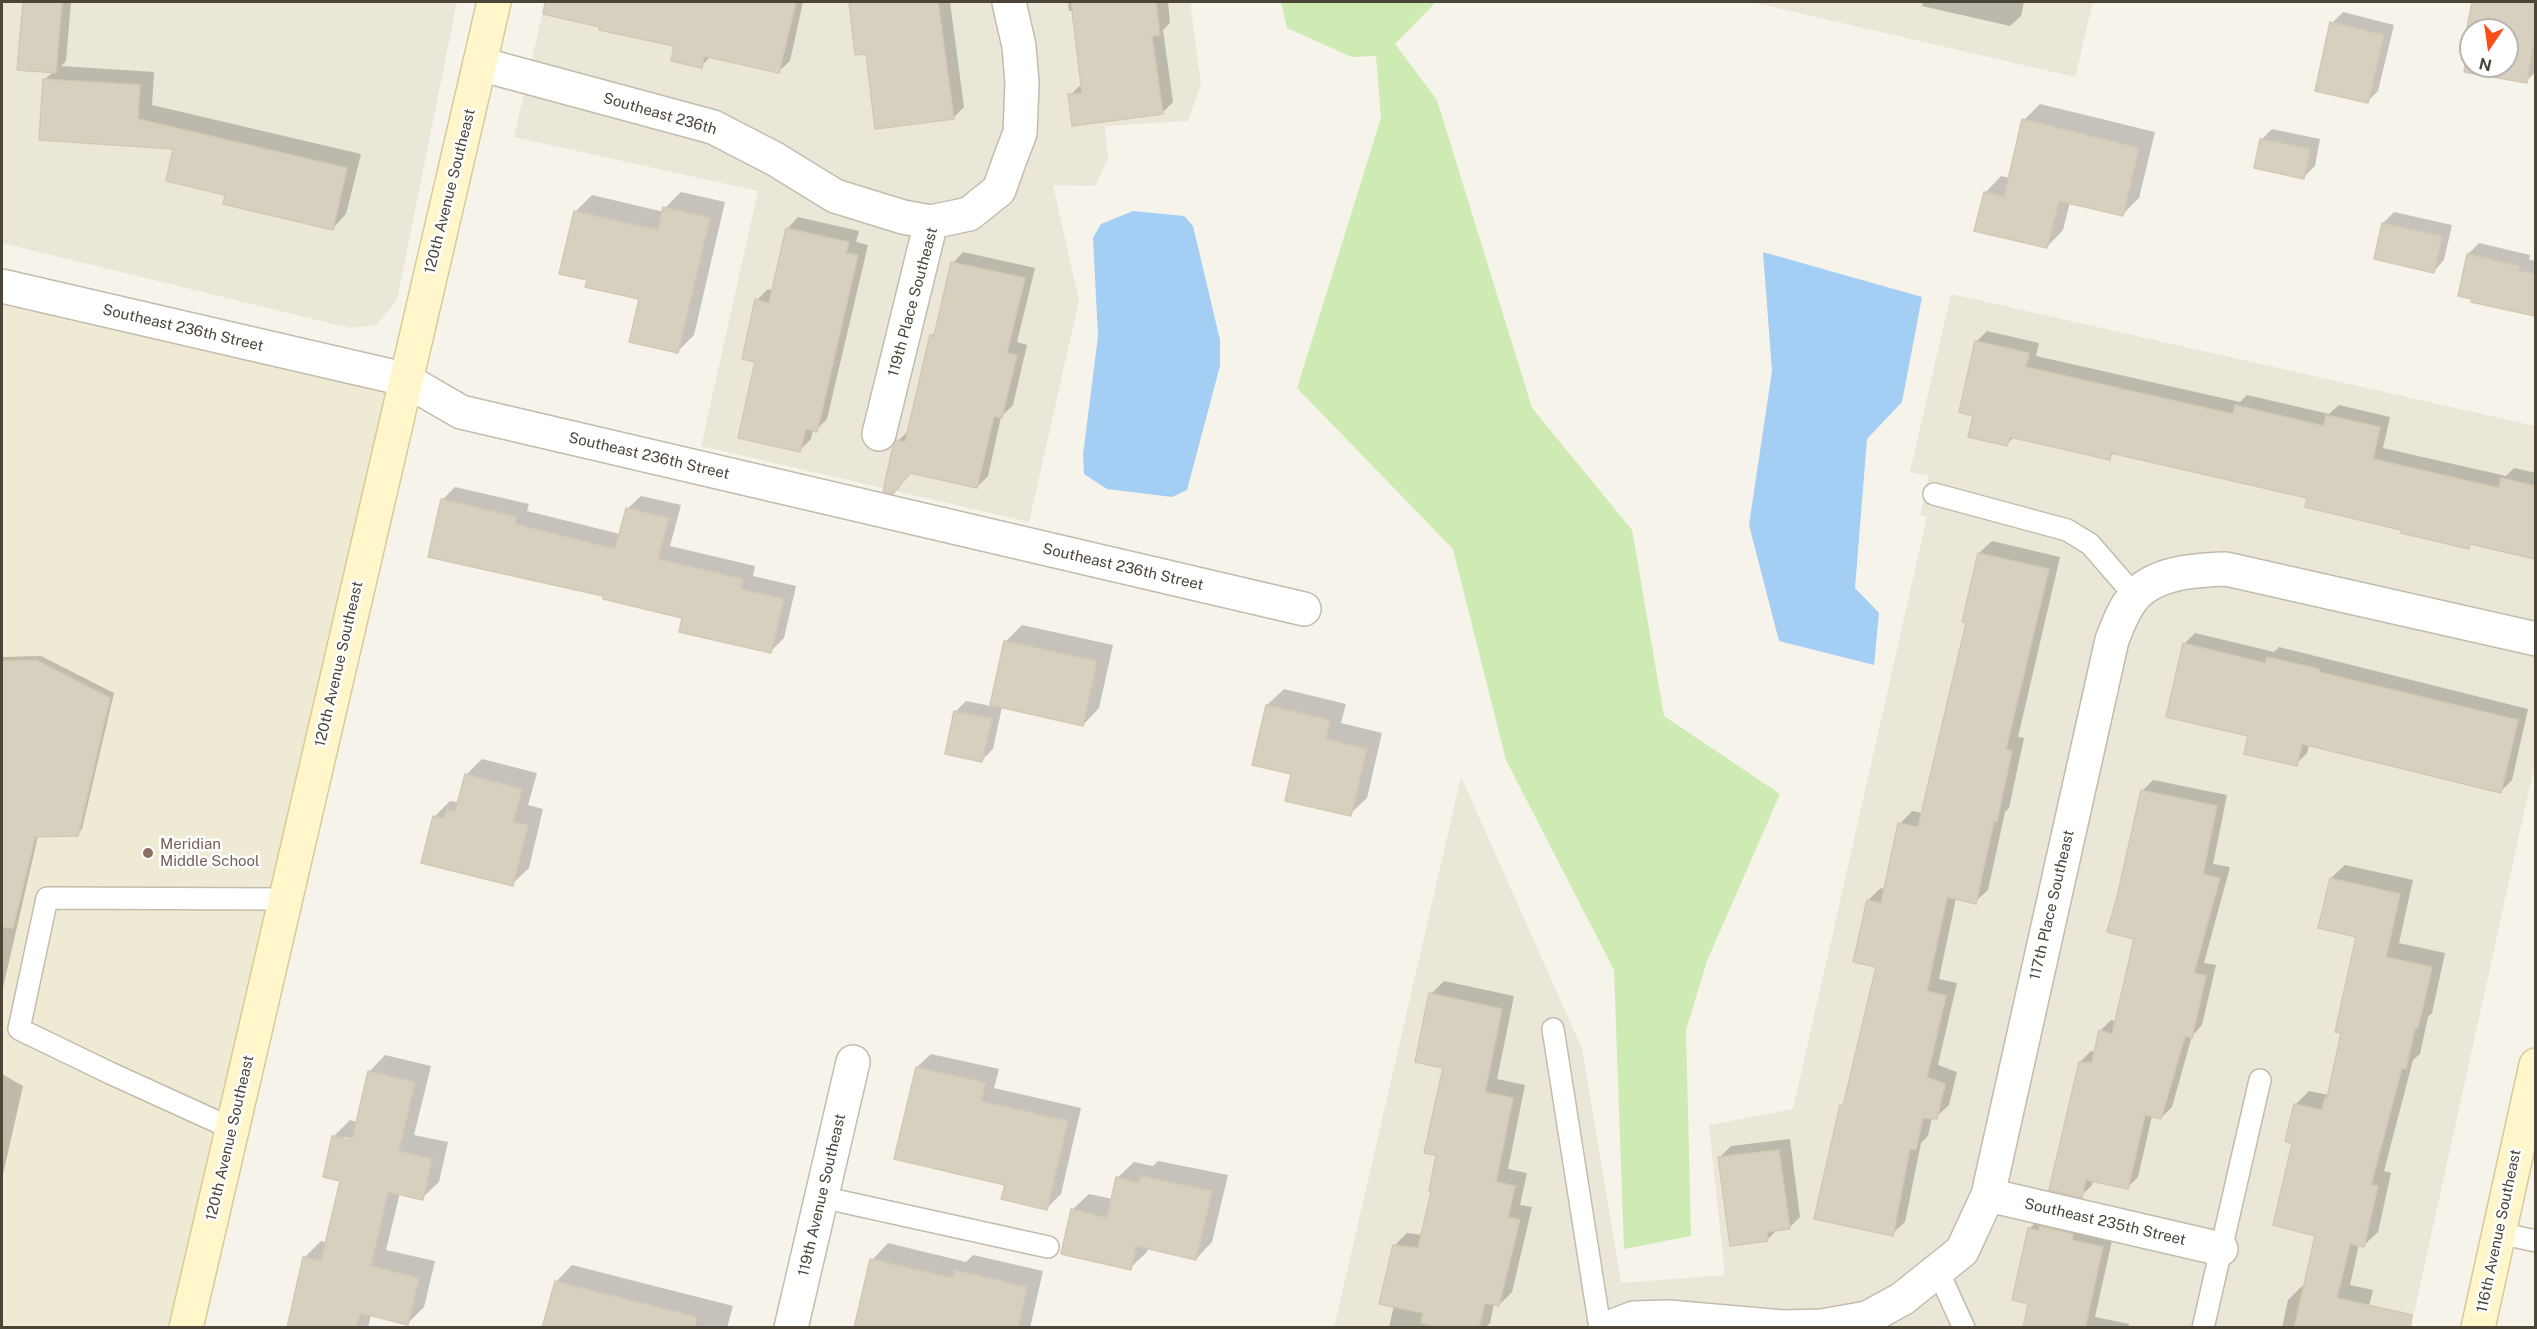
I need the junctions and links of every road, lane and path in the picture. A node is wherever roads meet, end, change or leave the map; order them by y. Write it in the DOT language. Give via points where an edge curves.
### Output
graph roads {
  1 [pos="494,2"];
  2 [pos="1010,2"];
  3 [pos="480,64"];
  4 [pos="931,222"];
  5 [pos="2,286"];
  6 [pos="404,379"];
  7 [pos="879,434"];
  8 [pos="1934,494"];
  9 [pos="2135,596"];
  10 [pos="1304,609"];
  11 [pos="2535,639"];
  12 [pos="285,898"];
  13 [pos="1553,1029"];
  14 [pos="853,1062"];
  15 [pos="2535,1065"];
  16 [pos="2260,1080"];
  17 [pos="233,1129"];
  18 [pos="1988,1195"];
  19 [pos="821,1197"];
  20 [pos="2499,1233"];
  21 [pos="2535,1241"];
  22 [pos="1048,1247"];
  23 [pos="2222,1249"];
  24 [pos="1938,1270"];
  25 [pos="186,1328"];
  26 [pos="791,1328"];
  27 [pos="1600,1328"];
  28 [pos="1608,1328"];
  29 [pos="1964,1328"];
  30 [pos="2203,1328"];
  31 [pos="2478,1328"];
  1 -- 3 [label="street, 120th Avenue Southeast"];
  2 -- 4 [label="street, 119th Place Southeast" via="1022,83 1020,133 1011,159 999,190 969,214"];
  3 -- 4 [label="street, Southeast 236th" via="713,127 835,196"];
  3 -- 6 [label="street, 120th Avenue Southeast"];
  4 -- 7 [label="street, 119th Place Southeast"];
  5 -- 6 [label="street, Southeast 236th Street"];
  6 -- 10 [label="street, Southeast 236th Street" via="461,412"];
  6 -- 12 [label="street, 120th Avenue Southeast"];
  8 -- 9 [label="lane" via="2067,530 2090,544"];
  9 -- 11 [label="street, 117th Place Southeast" via="2180,573 2226,569"];
  9 -- 18 [label="street, 117th Place Southeast" via="2122,614 2112,640"];
  12 -- 17 [label="street, 120th Avenue Southeast"];
  12 -- 17 [label="lane" via="47,898 19,1029"];
  13 -- 27 [label="lane"];
  14 -- 19 [label="street, 119th Avenue Southeast"];
  15 -- 20 [label="street, 116th Avenue Southeast"];
  16 -- 23 [label="lane"];
  17 -- 25 [label="street, 120th Avenue Southeast"];
  18 -- 23 [label="street, Southeast 235th Street"];
  18 -- 24 [label="street, 117th Place Southeast" via="1962,1251"];
  19 -- 22 [label="lane"];
  19 -- 26 [label="street, 119th Avenue Southeast"];
  20 -- 21 [label="lane"];
  20 -- 31 [label="street, 116th Avenue Southeast"];
  23 -- 30 [label="lane"];
  24 -- 28 [label="street, 117th Place Southeast" via="1902,1299 1867,1318 1822,1326 1783,1327 1668,1317 1634,1318"];
  24 -- 29 [label="lane"];
}
